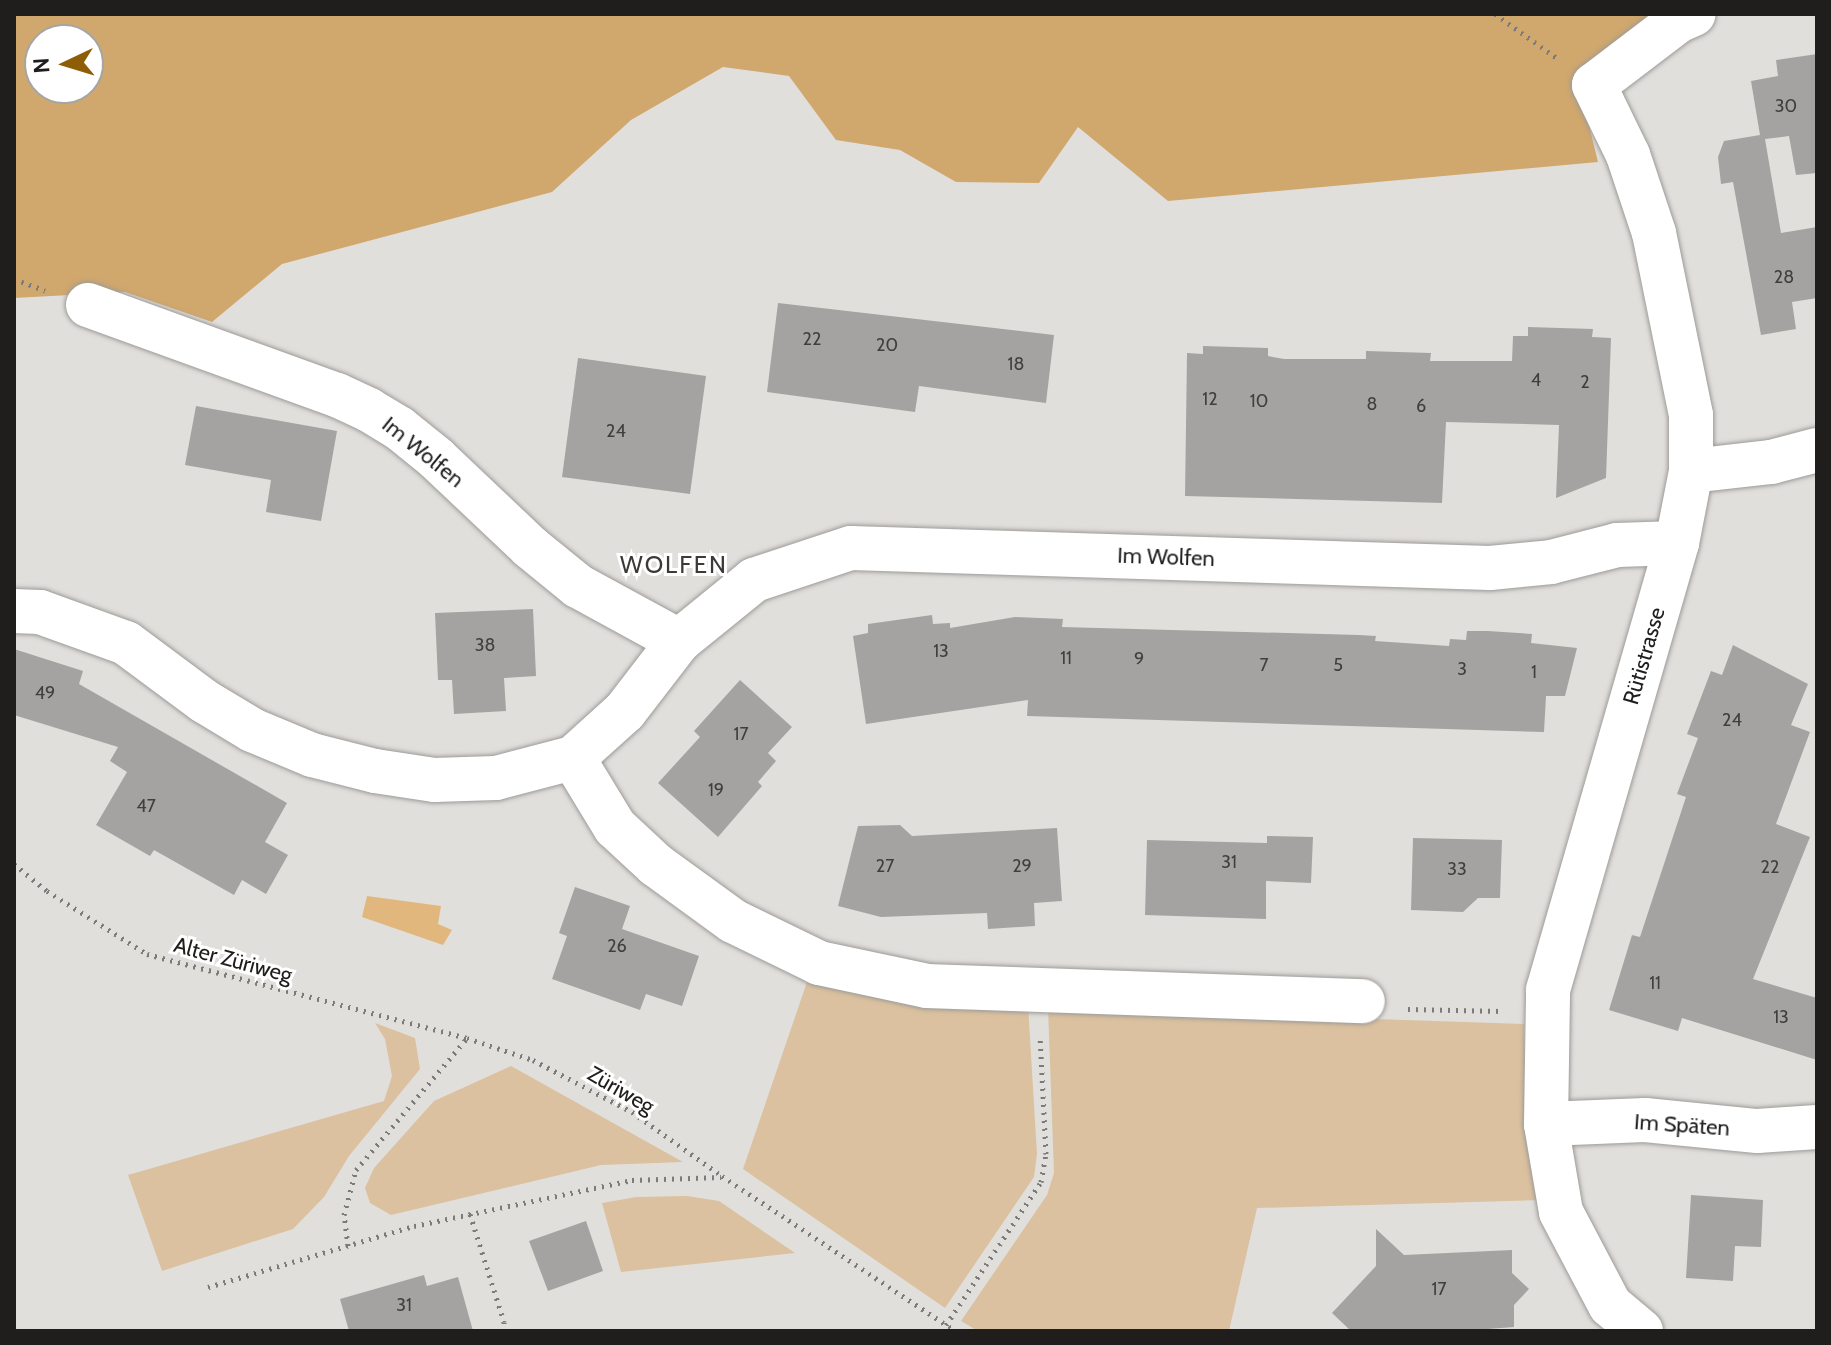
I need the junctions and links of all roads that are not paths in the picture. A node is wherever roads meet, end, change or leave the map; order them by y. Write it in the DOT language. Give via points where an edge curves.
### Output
graph roads {
  1 [pos="1694,14"];
  2 [pos="88,305"];
  3 [pos="1817,450"];
  4 [pos="1691,471"];
  5 [pos="1677,543"];
  6 [pos="14,611"];
  7 [pos="679,641"];
  8 [pos="573,758"];
  9 [pos="1363,1001"];
  10 [pos="1546,1124"];
  11 [pos="1817,1127"];
  12 [pos="1641,1331"];
  1 -- 4 [label="street, Rütistrasse" via="1594,85 1628,155 1654,233 1691,415"];
  2 -- 7 [label="street, Im Wolfen" via="369,410 436,458 578,586"];
  3 -- 4 [label="street" via="1771,462"];
  4 -- 5 [label="street, Rütistrasse"];
  5 -- 7 [label="street, Im Wolfen" via="1617,545 1551,562 1490,568 851,548 754,580"];
  5 -- 10 [label="street, Rütistrasse" via="1548,990"];
  6 -- 8 [label="street, Im Wolfen" via="40,612 126,643 228,715 312,755 434,780 496,778"];
  7 -- 8 [label="street, Im Wolfen" via="625,711"];
  8 -- 9 [label="street" via="615,827 656,865 733,921 819,963 927,986"];
  10 -- 11 [label="street, Im Späten" via="1645,1120 1757,1131"];
  10 -- 12 [label="street, Rütistrasse" via="1561,1212 1610,1305"];
}
